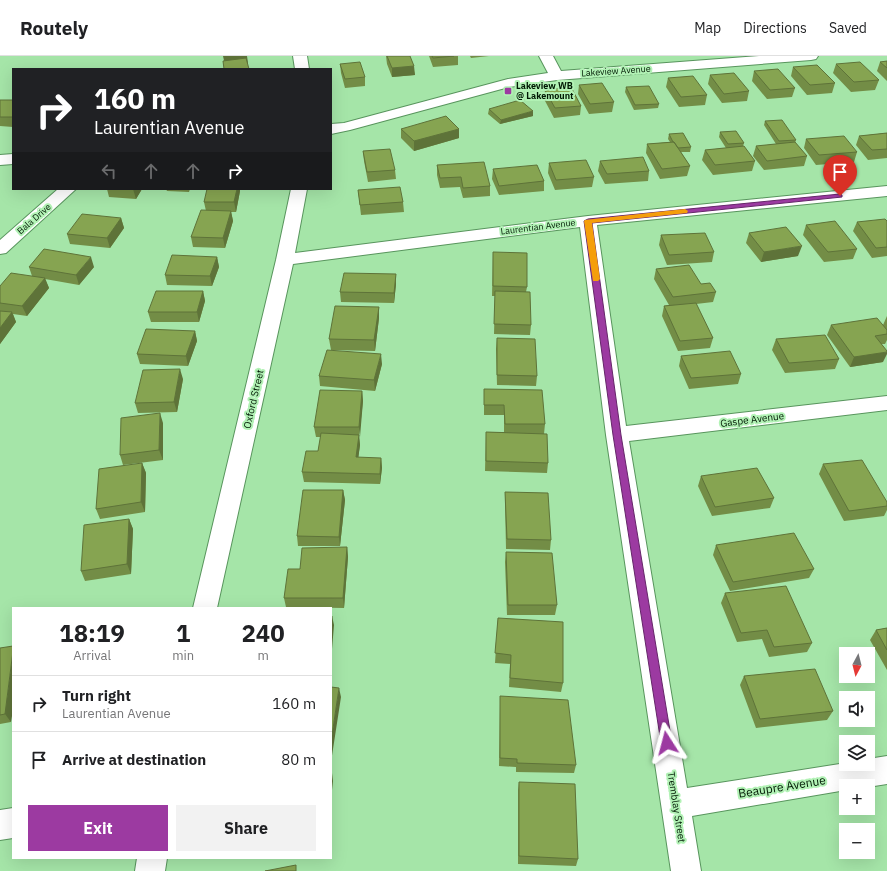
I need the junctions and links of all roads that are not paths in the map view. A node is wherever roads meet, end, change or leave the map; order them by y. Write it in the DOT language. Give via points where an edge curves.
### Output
graph roads {
  1 [pos="300,56"];
  2 [pos="546,56"];
  3 [pos="811,56"];
  4 [pos="780,57"];
  5 [pos="302,68"];
  6 [pos="557,76"];
  7 [pos="332,129"];
  8 [pos="12,159"];
  9 [pos="0,160"];
  10 [pos="67,190"];
  11 [pos="300,190"];
  12 [pos="887,191"];
  13 [pos="588,221"];
  14 [pos="0,249"];
  15 [pos="285,260"];
  16 [pos="887,403"];
  17 [pos="617,435"];
  18 [pos="205,607"];
  19 [pos="887,770"];
  20 [pos="676,804"];
  21 [pos="12,823"];
  22 [pos="0,825"];
  23 [pos="152,859"];
  24 [pos="150,871"];
  25 [pos="686,871"];
  1 -- 5 [label="street"];
  2 -- 6 [label="street"];
  3 -- 4 [label="street, Lakeview Avenue"];
  4 -- 6 [label="street, Lakeview Avenue"];
  6 -- 7 [label="street, Lakeview Avenue" via="508,83"];
  8 -- 9 [label="street"];
  10 -- 14 [label="street, Bala Drive"];
  11 -- 15 [label="street, Oxford Street"];
  12 -- 13 [label="street, Laurentian Avenue"];
  13 -- 15 [label="street, Laurentian Avenue"];
  13 -- 17 [label="street, Tremblay Street"];
  15 -- 18 [label="street, Oxford Street"];
  16 -- 17 [label="street, Gaspe Avenue"];
  17 -- 20 [label="street, Tremblay Street"];
  19 -- 20 [label="street, Beaupre Avenue"];
  20 -- 25 [label="street, Tremblay Street"];
  21 -- 22 [label="street"];
  23 -- 24 [label="street"];
}
